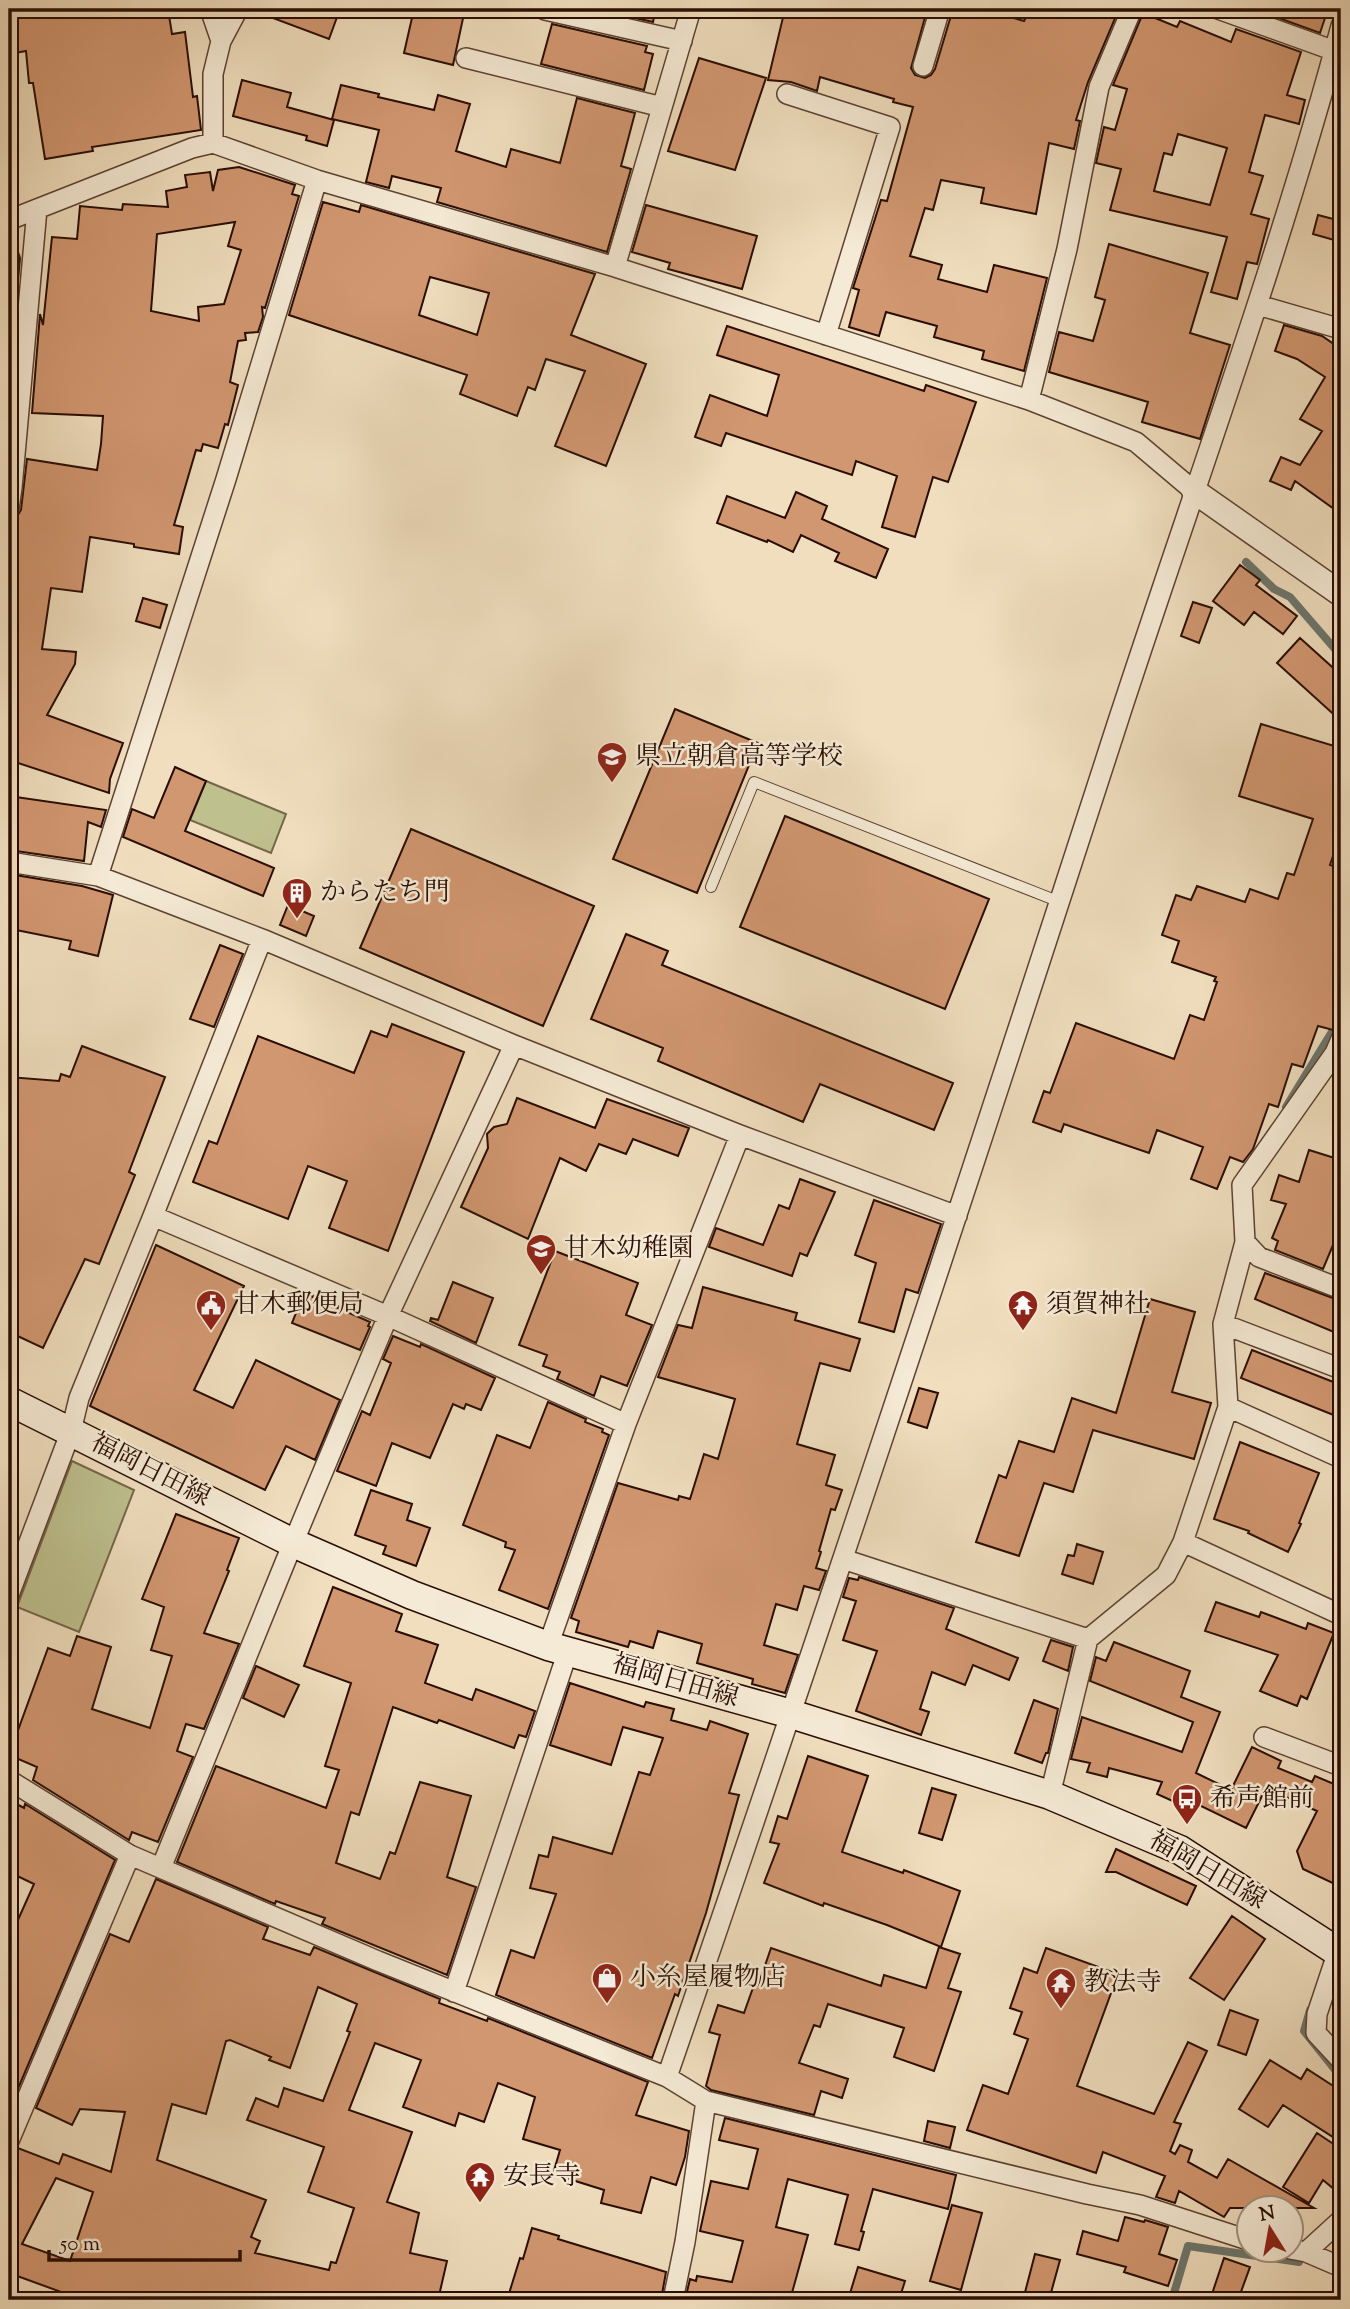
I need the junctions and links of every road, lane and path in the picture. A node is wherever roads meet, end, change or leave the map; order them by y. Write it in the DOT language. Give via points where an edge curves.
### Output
graph roads {
  1 [pos="210,9"];
  2 [pos="238,9"];
  3 [pos="691,9"];
  4 [pos="940,9"];
  5 [pos="1132,9"];
  6 [pos="1218,9"];
  7 [pos="545,10"];
  8 [pos="1341,26"];
  9 [pos="221,41"];
  10 [pos="682,41"];
  11 [pos="1335,51"];
  12 [pos="466,58"];
  13 [pos="923,66"];
  14 [pos="787,94"];
  15 [pos="662,107"];
  16 [pos="213,143"];
  17 [pos="317,180"];
  18 [pos="37,209"];
  19 [pos="9,220"];
  20 [pos="615,267"];
  21 [pos="1258,305"];
  22 [pos="1341,329"];
  23 [pos="826,335"];
  24 [pos="1029,400"];
  25 [pos="1194,491"];
  26 [pos="9,508"];
  27 [pos="1341,594"];
  28 [pos="9,862"];
  29 [pos="98,876"];
  30 [pos="711,887"];
  31 [pos="1060,902"];
  32 [pos="262,939"];
  33 [pos="1341,1039"];
  34 [pos="514,1045"];
  35 [pos="740,1135"];
  36 [pos="153,1216"];
  37 [pos="957,1216"];
  38 [pos="1244,1243"];
  39 [pos="1341,1289"];
  40 [pos="388,1316"];
  41 [pos="1223,1324"];
  42 [pos="1341,1368"];
  43 [pos="9,1401"];
  44 [pos="1228,1407"];
  45 [pos="626,1424"];
  46 [pos="71,1431"];
  47 [pos="1341,1458"];
  48 [pos="293,1542"];
  49 [pos="1183,1542"];
  50 [pos="844,1559"];
  51 [pos="9,1595"];
  52 [pos="1341,1615"];
  53 [pos="1088,1639"];
  54 [pos="558,1649"];
  55 [pos="791,1714"];
  56 [pos="1264,1737"];
  57 [pos="1341,1766"];
  58 [pos="9,1780"];
  59 [pos="1050,1795"];
  60 [pos="130,1854"];
  61 [pos="161,1868"];
  62 [pos="1340,1949"];
  63 [pos="454,1992"];
  64 [pos="1341,2060"];
  65 [pos="667,2077"];
  66 [pos="706,2101"];
  67 [pos="9,2141"];
  68 [pos="1341,2220"];
  69 [pos="1234,2235"];
  70 [pos="1304,2246"];
  71 [pos="1304,2252"];
  72 [pos="1341,2267"];
  73 [pos="673,2300"];
  1 -- 9 [label="street"];
  2 -- 9 [label="street"];
  3 -- 10 [label="street"];
  4 -- 13 [label="street"];
  5 -- 24 [label="street" via="1099,87 1067,249"];
  6 -- 11 [label="street"];
  7 -- 10 [label="street"];
  8 -- 11 [label="street"];
  9 -- 16 [label="street" via="213,74"];
  10 -- 15 [label="street"];
  11 -- 21 [label="street"];
  12 -- 15 [label="street"];
  14 -- 23 [label="street" via="890,127"];
  15 -- 20 [label="street"];
  16 -- 17 [label="street"];
  16 -- 18 [label="street"];
  17 -- 20 [label="street"];
  17 -- 29 [label="street"];
  18 -- 19 [label="street"];
  18 -- 26 [label="street"];
  20 -- 23 [label="street"];
  21 -- 22 [label="street"];
  21 -- 25 [label="street"];
  23 -- 24 [label="street"];
  24 -- 25 [label="street" via="1136,442"];
  25 -- 27 [label="street"];
  25 -- 31 [label="street"];
  28 -- 29 [label="street"];
  29 -- 32 [label="street"];
  30 -- 31 [label="lane" via="754,782"];
  31 -- 37 [label="street"];
  32 -- 34 [label="street"];
  32 -- 36 [label="street"];
  33 -- 38 [label="street" via="1242,1185"];
  34 -- 35 [label="street"];
  34 -- 40 [label="street"];
  35 -- 37 [label="street"];
  35 -- 45 [label="street"];
  36 -- 40 [label="street"];
  36 -- 46 [label="street" via="79,1398"];
  37 -- 50 [label="street"];
  38 -- 39 [label="street" via="1259,1257"];
  38 -- 41 [label="street"];
  40 -- 45 [label="street"];
  40 -- 48 [label="street"];
  41 -- 42 [label="street"];
  41 -- 44 [label="street"];
  43 -- 46 [label="main road, 福岡日田線"];
  44 -- 47 [label="street"];
  44 -- 49 [label="street"];
  45 -- 54 [label="street"];
  46 -- 48 [label="main road, 福岡日田線"];
  46 -- 51 [label="street"];
  48 -- 54 [label="main road, 福岡日田線" via="412,1595"];
  48 -- 61 [label="street"];
  49 -- 52 [label="street"];
  49 -- 53 [label="street" via="1166,1575"];
  50 -- 53 [label="street"];
  50 -- 55 [label="street"];
  53 -- 59 [label="street"];
  54 -- 55 [label="main road, 福岡日田線"];
  54 -- 63 [label="street"];
  55 -- 59 [label="main road, 福岡日田線"];
  55 -- 65 [label="street"];
  56 -- 57 [label="street"];
  58 -- 60 [label="street"];
  59 -- 62 [label="main road, 福岡日田線" via="1180,1850"];
  60 -- 61 [label="street"];
  60 -- 67 [label="street"];
  61 -- 63 [label="street"];
  62 -- 64 [label="street" via="1317,2014 1316,2033"];
  63 -- 65 [label="street"];
  65 -- 66 [label="street"];
  66 -- 69 [label="street" via="1140,2205"];
  66 -- 73 [label="street"];
  68 -- 70 [label="street"];
  71 -- 72 [label="street"];
}
